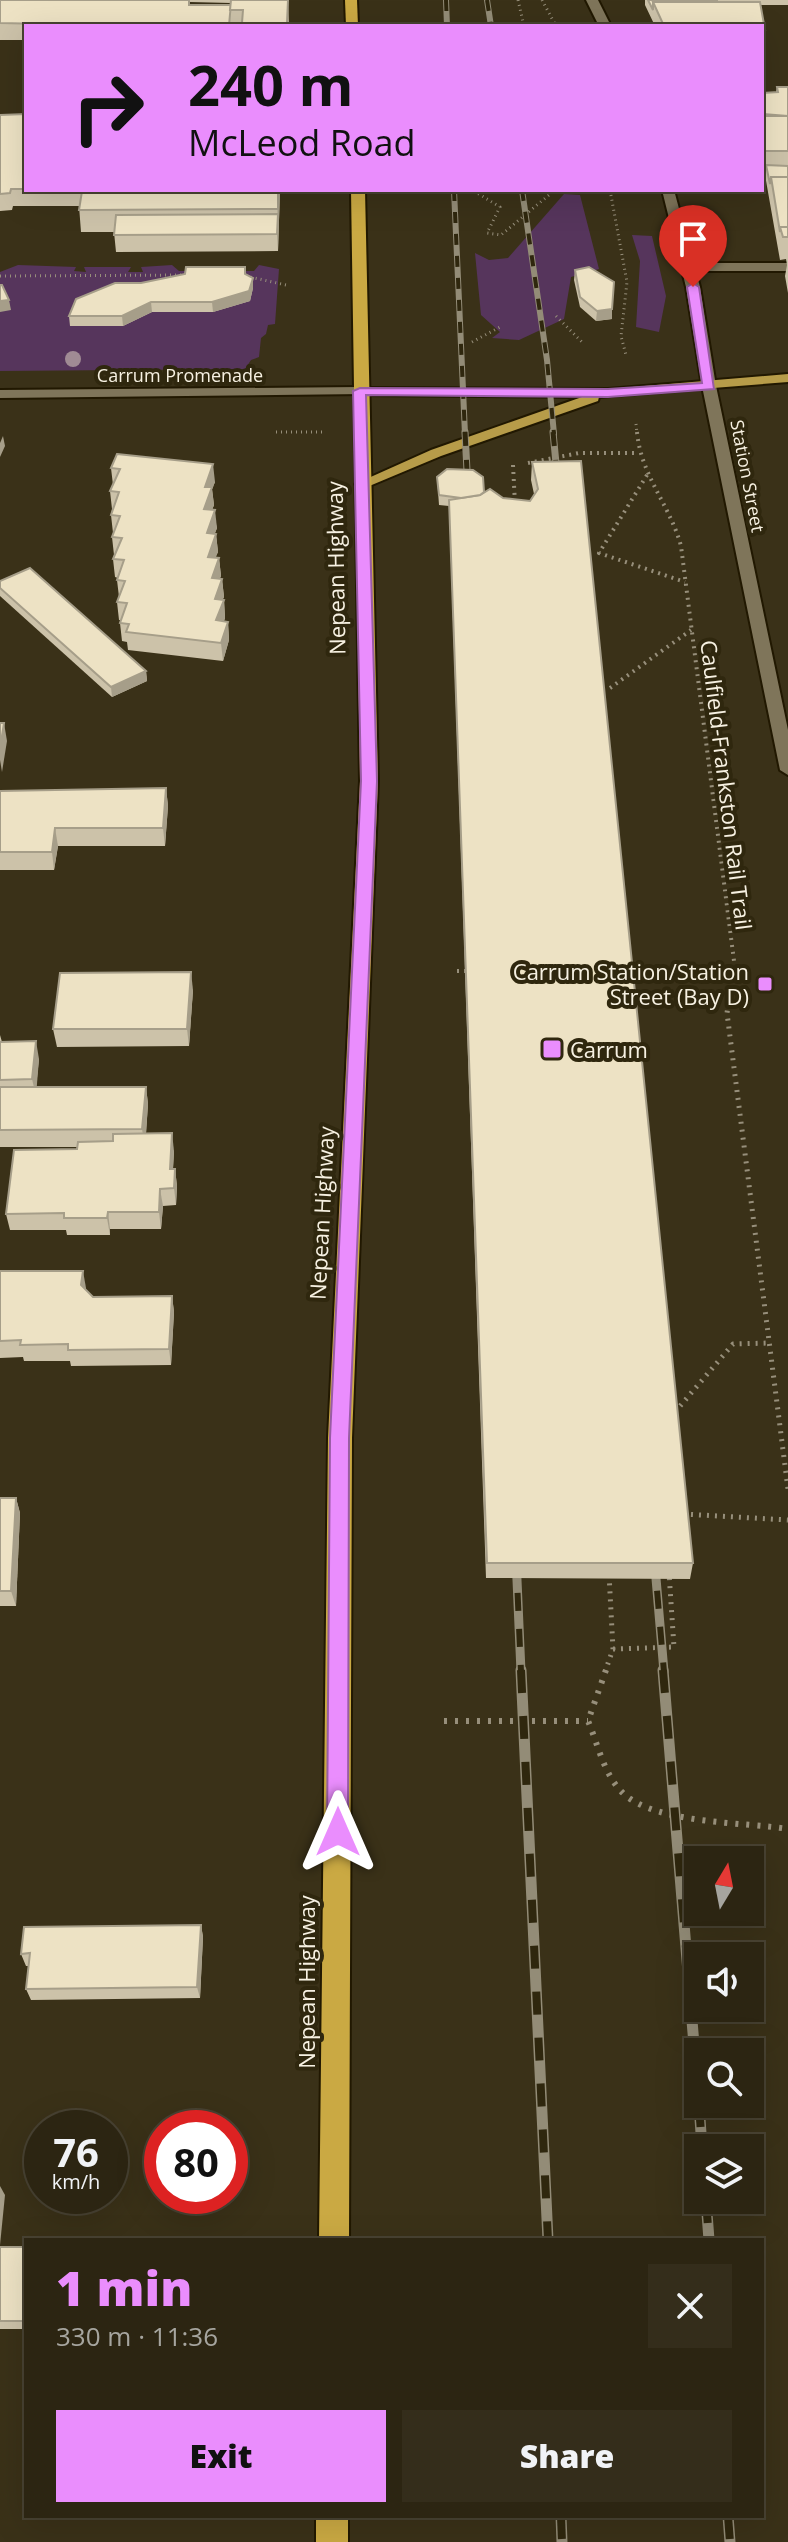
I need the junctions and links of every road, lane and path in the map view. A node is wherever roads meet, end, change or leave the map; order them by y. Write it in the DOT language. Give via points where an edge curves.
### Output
graph roads {
  1 [pos="351,0"];
  2 [pos="518,0"];
  3 [pos="542,0"];
  4 [pos="592,0"];
  5 [pos="352,24"];
  6 [pos="524,24"];
  7 [pos="555,24"];
  8 [pos="604,24"];
  9 [pos="358,192"];
  10 [pos="476,192"];
  11 [pos="553,192"];
  12 [pos="610,192"];
  13 [pos="669,192"];
  14 [pos="688,267"];
  15 [pos="787,267"];
  16 [pos="198,275"];
  17 [pos="229,275"];
  18 [pos="0,276"];
  19 [pos="286,285"];
  20 [pos="556,316"];
  21 [pos="502,326"];
  22 [pos="472,342"];
  23 [pos="582,342"];
  24 [pos="788,378"];
  25 [pos="709,386"];
  26 [pos="360,391"];
  27 [pos="632,392"];
  28 [pos="608,393"];
  29 [pos="0,394"];
  30 [pos="639,453"];
  31 [pos="513,465"];
  32 [pos="498,467"];
  33 [pos="647,475"];
  34 [pos="362,484"];
  35 [pos="515,510"];
  36 [pos="599,553"];
  37 [pos="585,554"];
  38 [pos="685,582"];
  39 [pos="691,630"];
  40 [pos="610,688"];
  41 [pos="788,770"];
  42 [pos="732,969"];
  43 [pos="457,971"];
  44 [pos="487,971"];
  45 [pos="619,971"];
  46 [pos="770,1343"];
  47 [pos="666,1422"];
  48 [pos="788,1489"];
  49 [pos="680,1514"];
  50 [pos="788,1520"];
  51 [pos="668,1558"];
  52 [pos="608,1569"];
  53 [pos="613,1649"];
  54 [pos="444,1721"];
  55 [pos="588,1721"];
  56 [pos="788,1829"];
  57 [pos="334,2238"];
  58 [pos="332,2518"];
  59 [pos="332,2542"];
  1 -- 5 [label="highway"];
  2 -- 6 [label="path"];
  3 -- 7 [label="path"];
  4 -- 8 [label="street"];
  9 -- 26 [label="highway, Nepean Highway"];
  10 -- 11 [label="path" via="500,207 487,233 501,235"];
  12 -- 27 [label="path, Caulfield-Frankston Rail Trail" via="627,282 621,336"];
  13 -- 14 [label="street, Station Street"];
  14 -- 15 [label="street"];
  14 -- 25 [label="street, Station Street"];
  16 -- 18 [label="path"];
  17 -- 19 [label="path"];
  20 -- 23 [label="path"];
  21 -- 22 [label="path"];
  24 -- 25 [label="main road"];
  25 -- 27 [label="main road"];
  25 -- 41 [label="street, Station Street"];
  26 -- 28 [label="main road"];
  26 -- 29 [label="street, Carrum Promenade"];
  26 -- 34 [label="highway, Nepean Highway"];
  27 -- 28 [label="main road"];
  27 -- 30 [label="path, Caulfield-Frankston Rail Trail"];
  28 -- 34 [label="main road"];
  30 -- 31 [label="path" via="579,453"];
  30 -- 33 [label="path, Caulfield-Frankston Rail Trail"];
  31 -- 32 [label="path"];
  31 -- 35 [label="path"];
  33 -- 36 [label="path"];
  33 -- 38 [label="path, Caulfield-Frankston Rail Trail" via="673,517"];
  34 -- 57 [label="highway, Nepean Highway" via="369,781 340,1438"];
  36 -- 37 [label="path"];
  36 -- 38 [label="path"];
  38 -- 39 [label="path, Caulfield-Frankston Rail Trail"];
  39 -- 40 [label="path"];
  39 -- 42 [label="path, Caulfield-Frankston Rail Trail"];
  42 -- 45 [label="path"];
  42 -- 46 [label="path, Caulfield-Frankston Rail Trail" via="727,1013"];
  43 -- 44 [label="path"];
  46 -- 47 [label="path" via="733,1344"];
  46 -- 48 [label="path, Caulfield-Frankston Rail Trail"];
  49 -- 50 [label="path"];
  51 -- 53 [label="path" via="674,1647"];
  52 -- 53 [label="path"];
  53 -- 55 [label="path"];
  54 -- 55 [label="path"];
  55 -- 56 [label="path" via="625,1796 664,1813"];
  58 -- 59 [label="highway"];
}
